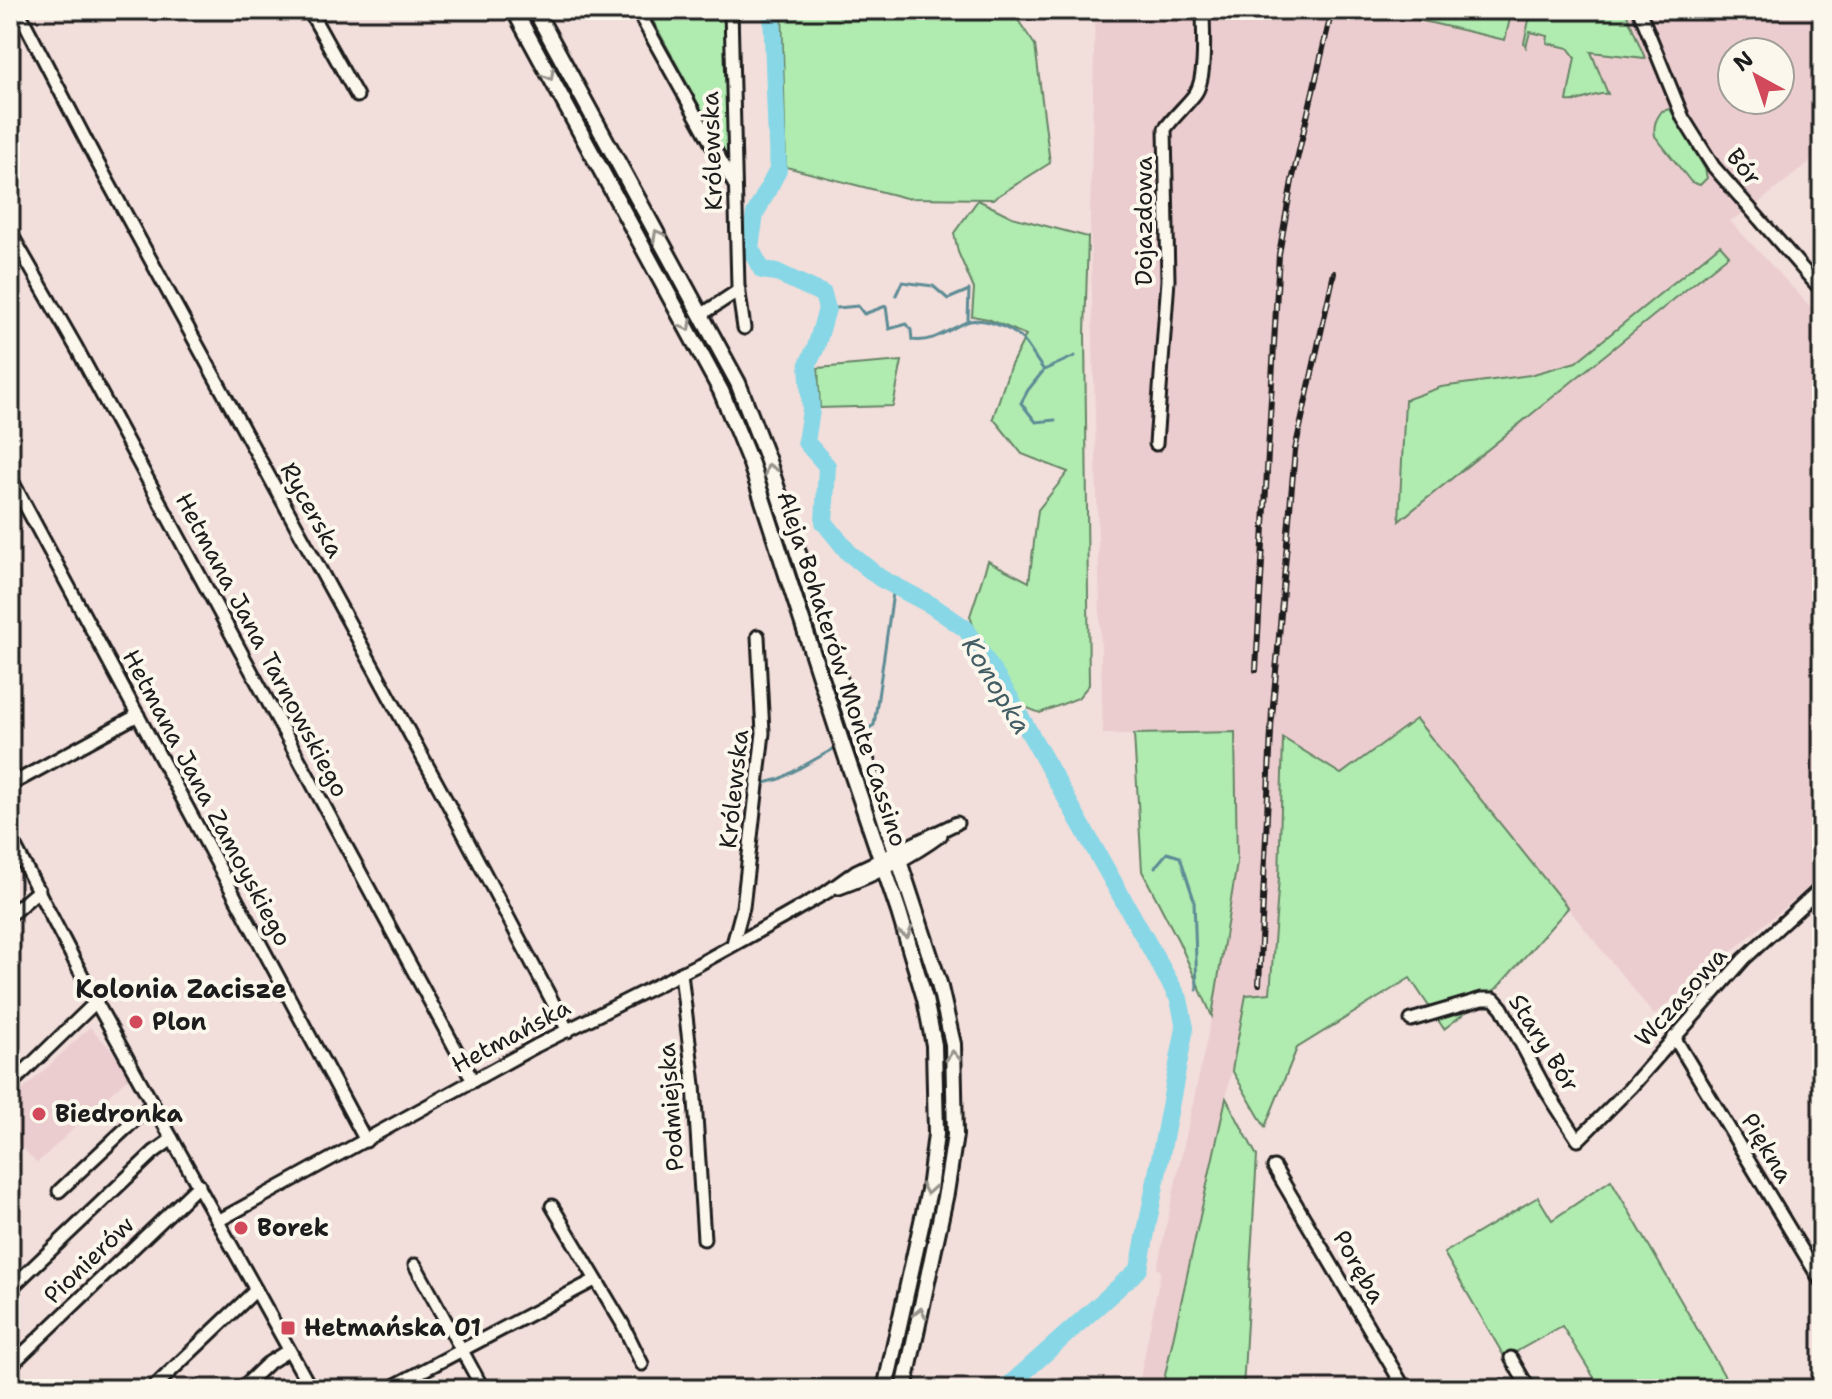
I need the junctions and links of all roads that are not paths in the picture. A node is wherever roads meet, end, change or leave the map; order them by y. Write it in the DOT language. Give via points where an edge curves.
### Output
graph roads {
  1 [pos="18,10"];
  2 [pos="309,10"];
  3 [pos="514,10"];
  4 [pos="535,10"];
  5 [pos="637,10"];
  6 [pos="731,10"];
  7 [pos="1203,10"];
  8 [pos="1639,10"];
  9 [pos="357,96"];
  10 [pos="736,188"];
  11 [pos="10,232"];
  12 [pos="739,290"];
  13 [pos="1822,291"];
  14 [pos="701,315"];
  15 [pos="744,328"];
  16 [pos="1156,444"];
  17 [pos="10,477"];
  18 [pos="758,636"];
  19 [pos="138,715"];
  20 [pos="10,785"];
  21 [pos="10,837"];
  22 [pos="21,857"];
  23 [pos="897,857"];
  24 [pos="883,864"];
  25 [pos="10,866"];
  26 [pos="1822,887"];
  27 [pos="39,890"];
  28 [pos="10,915"];
  29 [pos="733,944"];
  30 [pos="681,973"];
  31 [pos="96,1002"];
  32 [pos="1411,1020"];
  33 [pos="568,1031"];
  34 [pos="1674,1037"];
  35 [pos="473,1081"];
  36 [pos="10,1085"];
  37 [pos="153,1103"];
  38 [pos="172,1139"];
  39 [pos="1578,1140"];
  40 [pos="366,1141"];
  41 [pos="1274,1167"];
  42 [pos="199,1185"];
  43 [pos="59,1191"];
  44 [pos="552,1206"];
  45 [pos="218,1221"];
  46 [pos="704,1239"];
  47 [pos="415,1265"];
  48 [pos="595,1280"];
  49 [pos="1822,1283"];
  50 [pos="10,1289"];
  51 [pos="256,1290"];
  52 [pos="289,1350"];
  53 [pos="462,1350"];
  54 [pos="1511,1358"];
  55 [pos="642,1364"];
  56 [pos="10,1366"];
  57 [pos="152,1389"];
  58 [pos="241,1389"];
  59 [pos="311,1389"];
  60 [pos="388,1389"];
  61 [pos="483,1389"];
  62 [pos="885,1389"];
  63 [pos="904,1389"];
  64 [pos="1405,1389"];
  65 [pos="1529,1389"];
  1 -- 33 [label="street, Rycerska"];
  2 -- 9 [label="street"];
  3 -- 24 [label="main road, Aleja Bohaterów Monte Cassino, one-way" via="721,391 751,464"];
  14 -- 4 [label="main road, Aleja Bohaterów Monte Cassino, one-way"];
  5 -- 10 [label="street"];
  6 -- 10 [label="street, Królewska"];
  7 -- 16 [label="street, Dojazdowa" via="1197,92 1165,129 1168,280"];
  8 -- 13 [label="street, Bór" via="1683,118 1713,166"];
  10 -- 12 [label="street, Królewska"];
  11 -- 35 [label="street, Hetmana Jana Tarnowskiego"];
  12 -- 14 [label="street"];
  12 -- 15 [label="street, Królewska"];
  23 -- 14 [label="main road, Aleja Bohaterów Monte Cassino, one-way" via="767,458 738,383"];
  17 -- 19 [label="street, Hetmana Jana Zamoyskiego"];
  18 -- 29 [label="street, Królewska" via="763,733 743,907"];
  19 -- 20 [label="street"];
  19 -- 40 [label="street, Hetmana Jana Zamoyskiego"];
  21 -- 22 [label="street"];
  22 -- 25 [label="street"];
  22 -- 27 [label="street"];
  23 -- 23 [label="street, Hetmańska" via="922,849 957,823"];
  23 -- 24 [label="street, Hetmańska"];
  63 -- 23 [label="main road, Aleja Bohaterów Monte Cassino, one-way" via="946,1193 956,1089 948,1018"];
  24 -- 29 [label="street, Hetmańska" via="856,871"];
  24 -- 62 [label="main road, Aleja Bohaterów Monte Cassino, one-way" via="925,999 937,1090 929,1190"];
  26 -- 34 [label="street, Wczasowa" via="1744,959"];
  27 -- 28 [label="street"];
  27 -- 31 [label="street"];
  29 -- 30 [label="street, Hetmańska"];
  30 -- 33 [label="street, Hetmańska"];
  30 -- 46 [label="street, Podmiejska"];
  31 -- 36 [label="street"];
  31 -- 37 [label="street"];
  32 -- 39 [label="street, Stary Bór" via="1494,999"];
  33 -- 35 [label="street, Hetmańska"];
  34 -- 39 [label="street, Wczasowa"];
  34 -- 49 [label="street, Piękna"];
  35 -- 40 [label="street, Hetmańska"];
  37 -- 38 [label="street"];
  37 -- 43 [label="street"];
  38 -- 42 [label="street"];
  38 -- 50 [label="street"];
  40 -- 45 [label="street, Hetmańska"];
  41 -- 64 [label="street, Poręba"];
  42 -- 45 [label="street"];
  42 -- 56 [label="street, Pionierów"];
  44 -- 48 [label="street"];
  45 -- 51 [label="street"];
  47 -- 53 [label="street"];
  48 -- 53 [label="street"];
  48 -- 55 [label="street"];
  51 -- 52 [label="street"];
  51 -- 57 [label="street"];
  52 -- 58 [label="street"];
  52 -- 59 [label="street"];
  53 -- 60 [label="street"];
  53 -- 61 [label="street"];
  54 -- 65 [label="street"];
}
